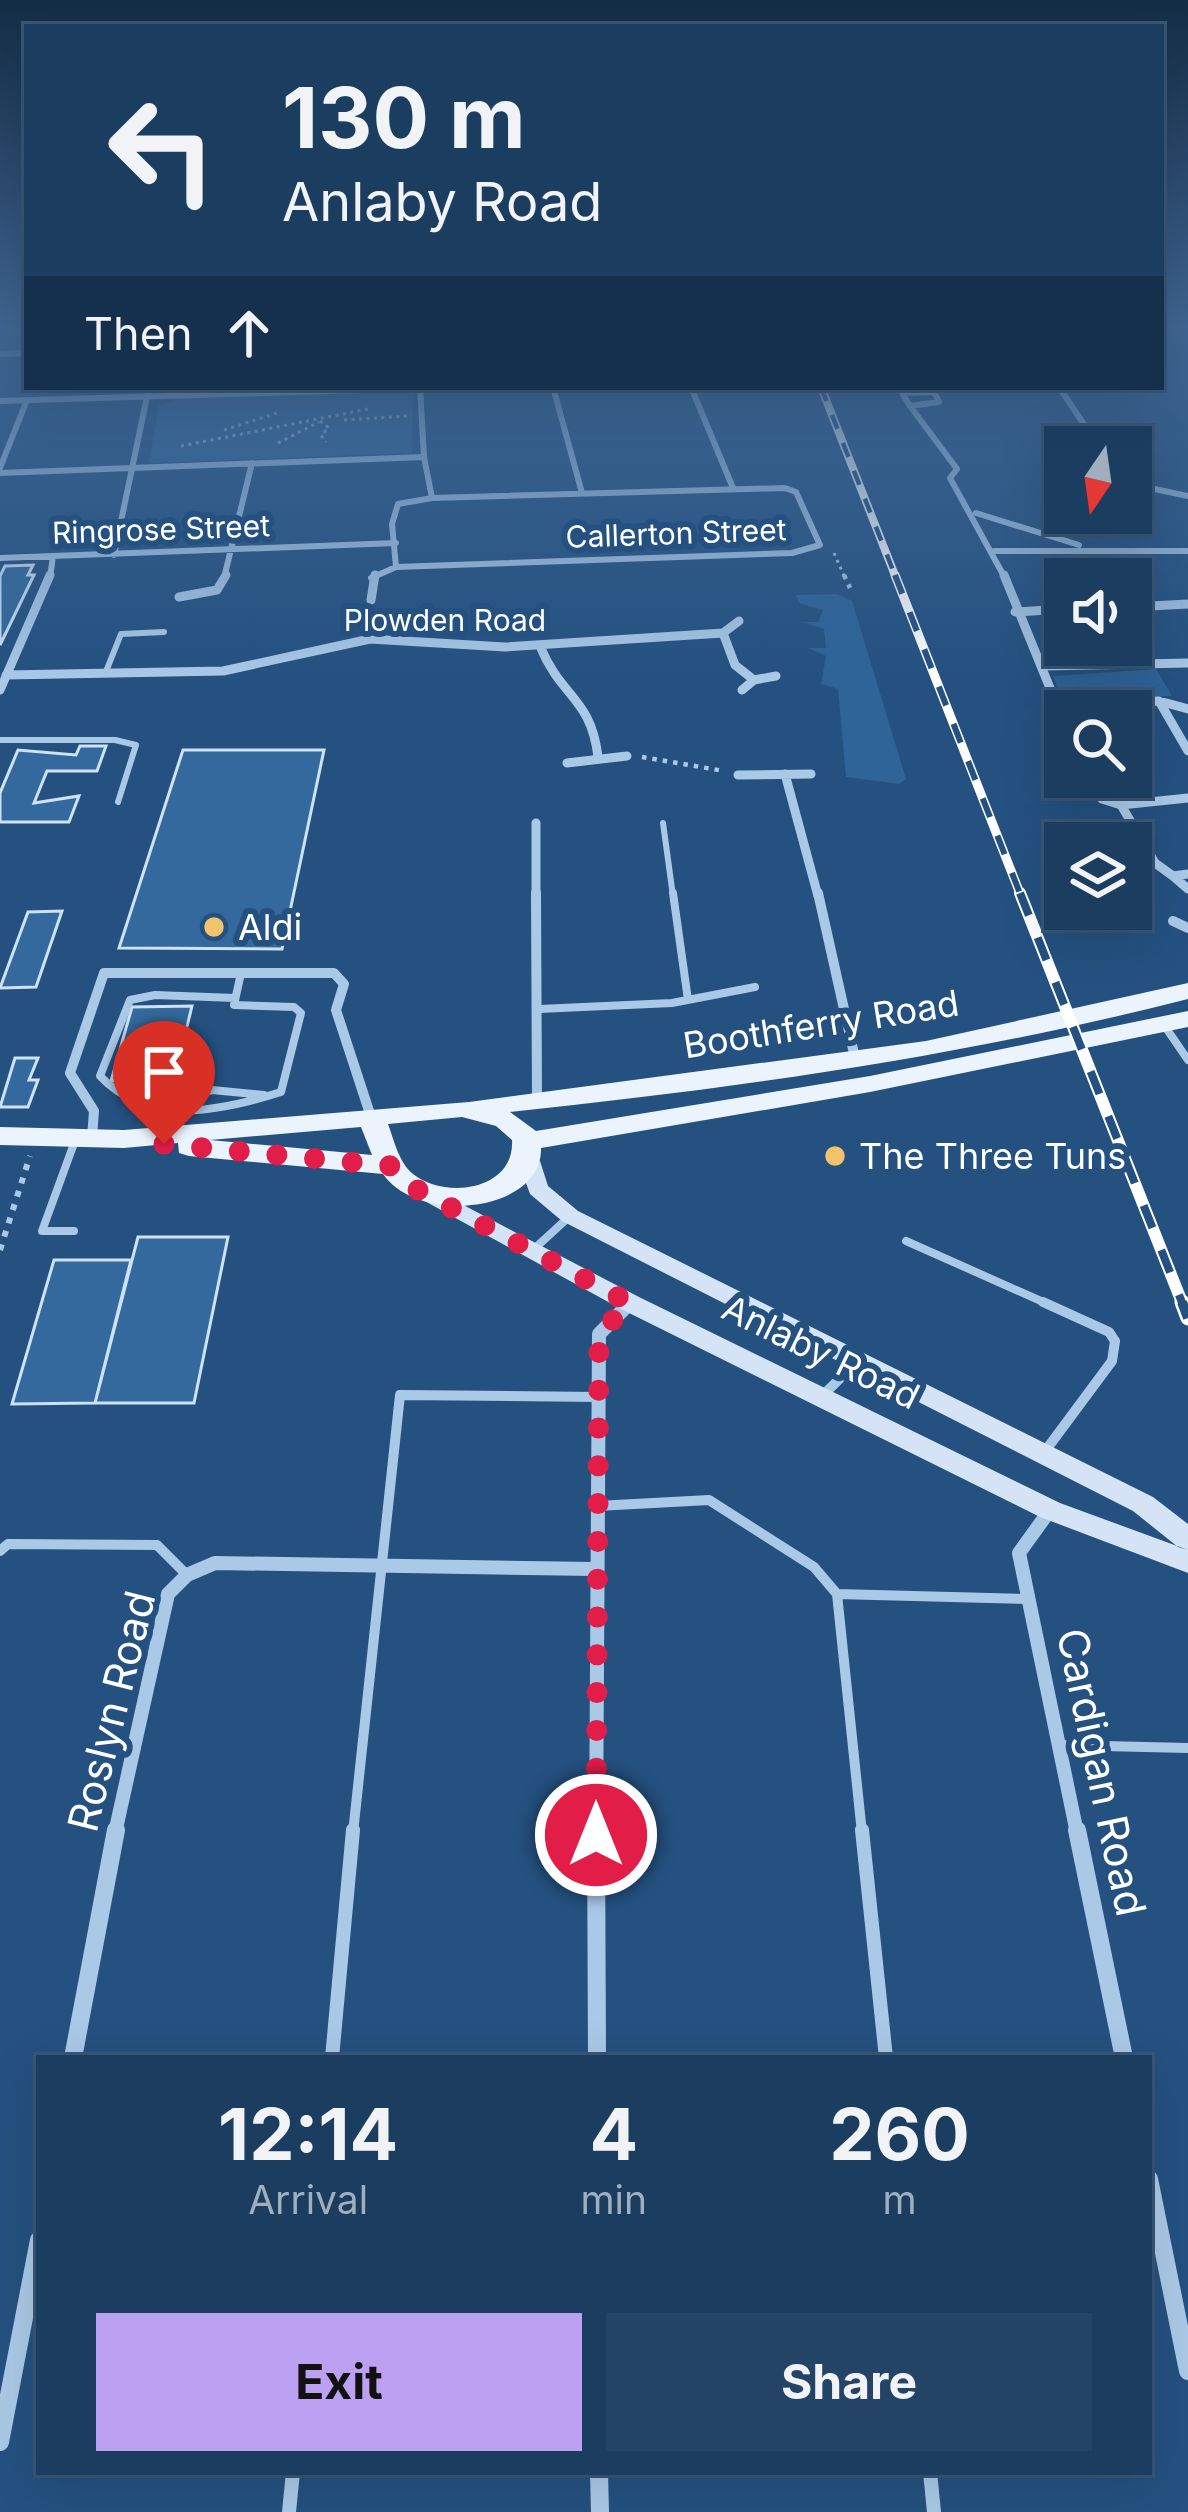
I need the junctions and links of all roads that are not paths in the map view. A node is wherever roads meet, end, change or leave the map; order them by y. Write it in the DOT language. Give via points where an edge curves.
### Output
graph roads {
  1 [pos="134,446"];
  2 [pos="425,446"];
  3 [pos="569,446"];
  4 [pos="716,446"];
  5 [pos="940,446"];
  6 [pos="425,452"];
  7 [pos="251,463"];
  8 [pos="128,468"];
  9 [pos="0,471"];
  10 [pos="733,488"];
  11 [pos="1152,488"];
  12 [pos="582,493"];
  13 [pos="1188,496"];
  14 [pos="433,498"];
  15 [pos="976,513"];
  16 [pos="396,543"];
  17 [pos="1092,549"];
  18 [pos="1188,550"];
  19 [pos="234,551"];
  20 [pos="994,551"];
  21 [pos="114,555"];
  22 [pos="53,556"];
  23 [pos="0,558"];
  24 [pos="396,567"];
  25 [pos="178,598"];
  26 [pos="371,600"];
  27 [pos="1188,604"];
  28 [pos="1152,606"];
  29 [pos="1044,610"];
  30 [pos="1015,612"];
  31 [pos="739,621"];
  32 [pos="164,632"];
  33 [pos="723,632"];
  34 [pos="539,646"];
  35 [pos="1188,664"];
  36 [pos="1042,666"];
  37 [pos="106,674"];
  38 [pos="6,675"];
  39 [pos="776,676"];
  40 [pos="754,680"];
  41 [pos="0,690"];
  42 [pos="742,690"];
  43 [pos="1051,690"];
  44 [pos="1152,701"];
  45 [pos="1159,701"];
  46 [pos="1188,709"];
  47 [pos="0,740"];
  48 [pos="1188,751"];
  49 [pos="627,756"];
  50 [pos="598,757"];
  51 [pos="567,763"];
  52 [pos="811,774"];
  53 [pos="738,775"];
  54 [pos="784,775"];
  55 [pos="1101,798"];
  56 [pos="1188,798"];
  57 [pos="118,802"];
  58 [pos="1121,805"];
  59 [pos="536,823"];
  60 [pos="663,823"];
  61 [pos="1188,874"];
  62 [pos="1172,876"];
  63 [pos="1188,889"];
  64 [pos="1173,921"];
  65 [pos="1188,928"];
  66 [pos="241,973"];
  67 [pos="755,987"];
  68 [pos="1188,991"];
  69 [pos="688,1000"];
  70 [pos="235,1001"];
  71 [pos="538,1009"];
  72 [pos="1176,1022"];
  73 [pos="855,1058"];
  74 [pos="1188,1060"];
  75 [pos="870,1084"];
  76 [pos="269,1096"];
  77 [pos="537,1101"];
  78 [pos="163,1108"];
  79 [pos="448,1111"];
  80 [pos="372,1120"];
  81 [pos="0,1136"];
  82 [pos="84,1138"];
  83 [pos="124,1139"];
  84 [pos="529,1151"];
  85 [pos="392,1166"];
  86 [pos="429,1194"];
  87 [pos="570,1216"];
  88 [pos="74,1232"];
  89 [pos="906,1241"];
  90 [pos="534,1249"];
  91 [pos="630,1303"];
  92 [pos="860,1359"];
  93 [pos="823,1395"];
  94 [pos="598,1397"];
  95 [pos="1042,1454"];
  96 [pos="597,1506"];
  97 [pos="1050,1510"];
  98 [pos="1188,1539"];
  99 [pos="0,1550"];
  100 [pos="1188,1562"];
  101 [pos="378,1565"];
  102 [pos="594,1568"];
  103 [pos="187,1575"];
  104 [pos="836,1594"];
  105 [pos="1029,1599"];
  106 [pos="1060,1744"];
  107 [pos="1188,1748"];
  108 [pos="74,2055"];
  109 [pos="332,2055"];
  110 [pos="597,2055"];
  111 [pos="886,2055"];
  112 [pos="1123,2055"];
  113 [pos="1152,2195"];
  114 [pos="36,2256"];
  115 [pos="1188,2371"];
  116 [pos="0,2442"];
  117 [pos="293,2475"];
  118 [pos="599,2475"];
  119 [pos="930,2475"];
  120 [pos="289,2512"];
  121 [pos="600,2512"];
  122 [pos="934,2512"];
  1 -- 8 [label="street"];
  2 -- 6 [label="street"];
  3 -- 12 [label="street"];
  4 -- 10 [label="street"];
  5 -- 15 [label="street" via="957,469 950,478"];
  6 -- 7 [label="street"];
  6 -- 14 [label="street"];
  7 -- 8 [label="street"];
  7 -- 19 [label="street"];
  8 -- 9 [label="street"];
  8 -- 21 [label="street"];
  10 -- 12 [label="street, Callerton Street"];
  10 -- 24 [label="street, Callerton Street" via="796,492 820,545 792,553"];
  11 -- 13 [label="street"];
  12 -- 14 [label="street, Callerton Street"];
  14 -- 16 [label="street, Callerton Street" via="398,504"];
  15 -- 17 [label="street"];
  15 -- 20 [label="street"];
  16 -- 19 [label="street, Ringrose Street"];
  16 -- 24 [label="street"];
  17 -- 18 [label="street"];
  17 -- 20 [label="street"];
  19 -- 21 [label="street, Ringrose Street"];
  19 -- 25 [label="street" via="217,590 199,602"];
  20 -- 30 [label="street"];
  21 -- 22 [label="street, Ringrose Street"];
  22 -- 23 [label="street, Ringrose Street"];
  22 -- 38 [label="street" via="49,584"];
  24 -- 26 [label="street" via="371,576"];
  27 -- 28 [label="street"];
  29 -- 30 [label="street"];
  30 -- 36 [label="street"];
  31 -- 33 [label="street"];
  32 -- 37 [label="lane" via="121,634"];
  33 -- 34 [label="street, Plowden Road"];
  33 -- 40 [label="street" via="735,665"];
  34 -- 37 [label="street, Plowden Road" via="370,639 223,671"];
  34 -- 50 [label="street" via="558,684 590,709"];
  35 -- 36 [label="street"];
  36 -- 43 [label="street"];
  37 -- 38 [label="street, Plowden Road"];
  38 -- 41 [label="street"];
  39 -- 40 [label="street"];
  40 -- 42 [label="street"];
  44 -- 45 [label="street"];
  45 -- 46 [label="street"];
  45 -- 48 [label="street"];
  47 -- 57 [label="lane" via="136,746"];
  49 -- 50 [label="street"];
  50 -- 51 [label="street"];
  52 -- 54 [label="street"];
  53 -- 54 [label="street"];
  54 -- 73 [label="street"];
  55 -- 58 [label="street"];
  56 -- 58 [label="street"];
  58 -- 62 [label="street"];
  59 -- 71 [label="street"];
  60 -- 69 [label="lane"];
  61 -- 62 [label="street"];
  62 -- 63 [label="street"];
  64 -- 65 [label="street"];
  66 -- 70 [label="lane"];
  66 -- 80 [label="street" via="334,973 344,984 336,1010"];
  66 -- 82 [label="street" via="104,974 70,1073 94,1111"];
  67 -- 69 [label="lane"];
  68 -- 73 [label="main road, Boothferry Road"];
  69 -- 71 [label="lane"];
  70 -- 76 [label="lane" via="301,1013 286,1085"];
  70 -- 78 [label="lane" via="140,996 124,1009 100,1076 132,1106"];
  71 -- 77 [label="street"];
  72 -- 74 [label="lane"];
  72 -- 75 [label="main road, Boothferry Road"];
  73 -- 75 [label="lane"];
  73 -- 77 [label="main road, Boothferry Road"];
  75 -- 84 [label="main road, Boothferry Road"];
  76 -- 78 [label="lane"];
  76 -- 78 [label="lane" via="212,1090"];
  77 -- 79 [label="main road, Boothferry Road"];
  79 -- 80 [label="main road, Boothferry Road"];
  79 -- 84 [label="main road" via="506,1118"];
  79 -- 85 [label="main road" via="406,1126 394,1140"];
  80 -- 83 [label="main road"];
  80 -- 85 [label="main road"];
  81 -- 82 [label="main road"];
  82 -- 83 [label="main road"];
  82 -- 88 [label="lane" via="42,1231"];
  83 -- 85 [label="main road"];
  84 -- 86 [label="main road" via="520,1175 486,1194"];
  84 -- 87 [label="main road, Anlaby Road" via="538,1189"];
  85 -- 86 [label="main road"];
  86 -- 90 [label="main road, Anlaby Road"];
  87 -- 90 [label="lane"];
  87 -- 92 [label="main road, Anlaby Road"];
  89 -- 95 [label="lane" via="1115,1341 1112,1360"];
  90 -- 91 [label="main road, Anlaby Road"];
  91 -- 93 [label="main road, Anlaby Road"];
  91 -- 94 [label="street" via="599,1334"];
  92 -- 93 [label="lane"];
  92 -- 95 [label="main road, Anlaby Road"];
  93 -- 97 [label="main road, Anlaby Road"];
  94 -- 96 [label="street"];
  94 -- 101 [label="lane" via="400,1395"];
  95 -- 98 [label="main road, Anlaby Road" via="1142,1504"];
  96 -- 102 [label="street"];
  96 -- 104 [label="lane" via="709,1500 814,1567"];
  97 -- 100 [label="main road, Anlaby Road"];
  97 -- 105 [label="street, Cardigan Road" via="1019,1552"];
  99 -- 103 [label="lane" via="157,1545"];
  101 -- 102 [label="street, Roslyn Road"];
  101 -- 103 [label="street, Roslyn Road" via="215,1563"];
  101 -- 109 [label="lane"];
  102 -- 110 [label="street"];
  103 -- 108 [label="street, Roslyn Road" via="169,1594 136,1728"];
  104 -- 105 [label="lane"];
  104 -- 111 [label="lane"];
  105 -- 106 [label="street, Cardigan Road"];
  106 -- 107 [label="lane"];
  106 -- 112 [label="street, Cardigan Road"];
  113 -- 115 [label="street"];
  114 -- 116 [label="street"];
  117 -- 120 [label="lane"];
  118 -- 121 [label="street"];
  119 -- 122 [label="lane"];
}
